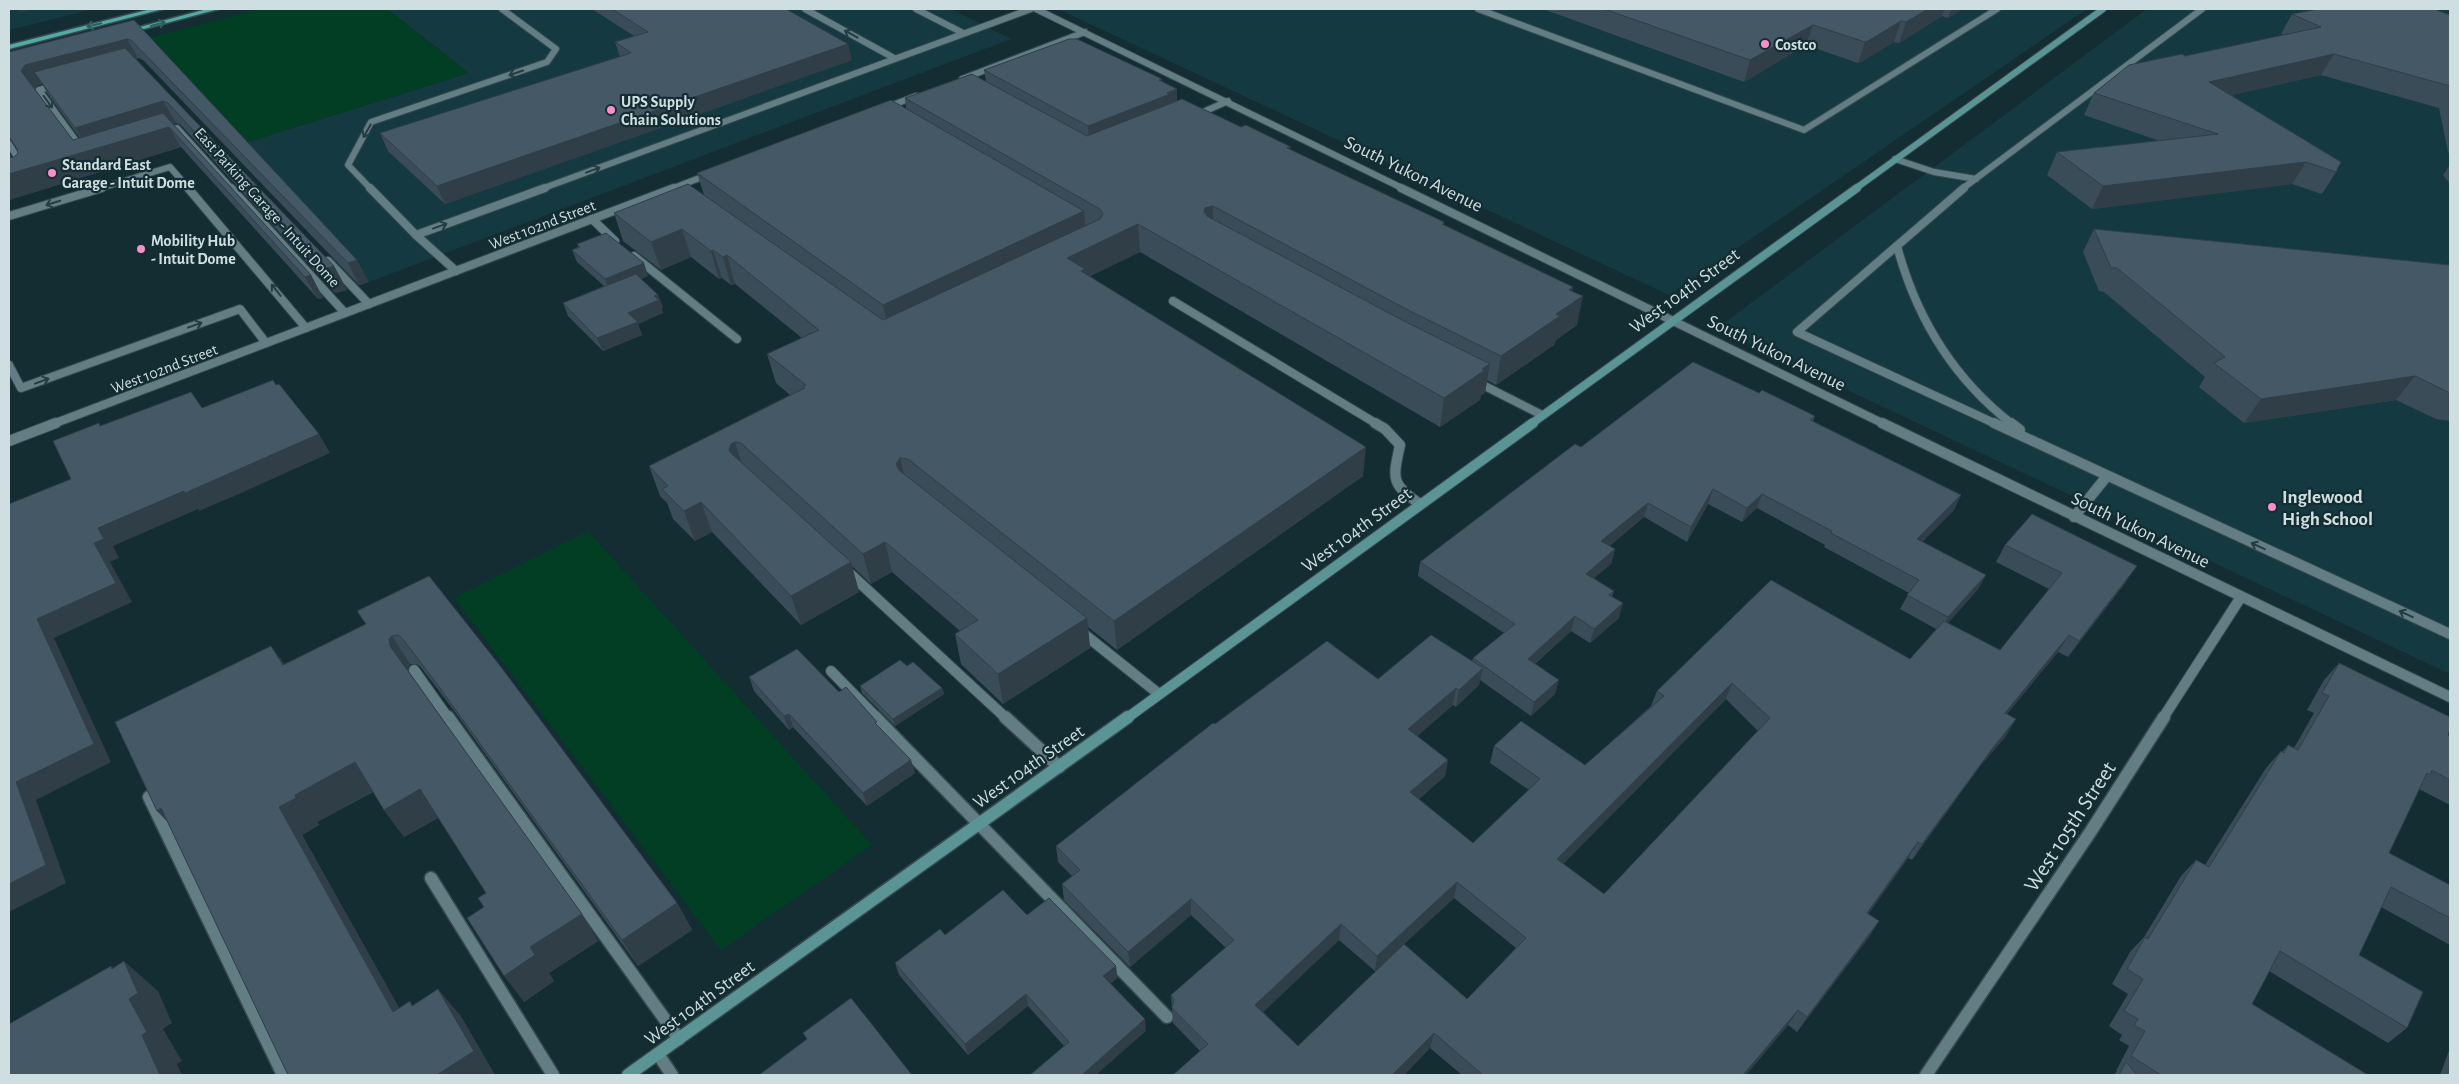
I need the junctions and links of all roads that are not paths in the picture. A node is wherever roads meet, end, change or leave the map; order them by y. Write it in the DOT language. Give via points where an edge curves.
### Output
graph roads {
  1 [pos="158,9"];
  2 [pos="215,9"];
  3 [pos="502,9"];
  4 [pos="805,9"];
  5 [pos="916,9"];
  6 [pos="1031,9"];
  7 [pos="1036,9"];
  8 [pos="1478,9"];
  9 [pos="1997,9"];
  10 [pos="2103,9"];
  11 [pos="2202,9"];
  12 [pos="963,32"];
  13 [pos="1085,32"];
  14 [pos="121,33"];
  15 [pos="9,47"];
  16 [pos="894,58"];
  17 [pos="67,83"];
  18 [pos="962,87"];
  19 [pos="928,92"];
  20 [pos="1228,101"];
  21 [pos="885,116"];
  22 [pos="1187,119"];
  23 [pos="159,134"];
  24 [pos="9,144"];
  25 [pos="87,156"];
  26 [pos="1895,159"];
  27 [pos="721,170"];
  28 [pos="27,173"];
  29 [pos="1976,179"];
  30 [pos="9,216"];
  31 [pos="592,219"];
  32 [pos="416,235"];
  33 [pos="620,245"];
  34 [pos="1897,246"];
  35 [pos="628,251"];
  36 [pos="322,254"];
  37 [pos="456,271"];
  38 [pos="1173,301"];
  39 [pos="369,304"];
  40 [pos="345,313"];
  41 [pos="1672,320"];
  42 [pos="306,328"];
  43 [pos="737,339"];
  44 [pos="266,343"];
  45 [pos="9,365"];
  46 [pos="1463,375"];
  47 [pos="1542,414"];
  48 [pos="9,441"];
  49 [pos="2041,444"];
  50 [pos="2107,476"];
  51 [pos="1420,504"];
  52 [pos="2074,517"];
  53 [pos="841,565"];
  54 [pos="2241,597"];
  55 [pos="1073,625"];
  56 [pos="2450,634"];
  57 [pos="414,670"];
  58 [pos="831,671"];
  59 [pos="1158,694"];
  60 [pos="2450,697"];
  61 [pos="1059,767"];
  62 [pos="149,797"];
  63 [pos="976,823"];
  64 [pos="432,878"];
  65 [pos="1167,1018"];
  66 [pos="679,1039"];
  67 [pos="658,1054"];
  68 [pos="283,1075"];
  69 [pos="553,1075"];
  70 [pos="628,1075"];
  71 [pos="672,1075"];
  72 [pos="1926,1075"];
  1 -- 15 [label="main road, one-way"];
  14 -- 2 [label="main road, one-way"];
  3 -- 32 [label="street, one-way" via="556,49 547,62 371,122 348,164"];
  16 -- 4 [label="street, one-way"];
  5 -- 12 [label="street"];
  6 -- 12 [label="street"];
  7 -- 13 [label="street, South Yukon Avenue"];
  8 -- 9 [label="street" via="1804,130"];
  10 -- 26 [label="street, West 104th Street"];
  11 -- 29 [label="street"];
  12 -- 16 [label="street"];
  13 -- 18 [label="street" via="954,82"];
  13 -- 20 [label="street, South Yukon Avenue"];
  32 -- 16 [label="street, one-way"];
  17 -- 25 [label="street, one-way" via="40,90"];
  19 -- 21 [label="street" via="877,111"];
  20 -- 22 [label="street"];
  20 -- 41 [label="street, South Yukon Avenue"];
  23 -- 40 [label="street, East Parking Garage - Intuit Dome" via="177,128"];
  24 -- 28 [label="street"];
  26 -- 29 [label="street" via="1934,172"];
  26 -- 41 [label="street, West 104th Street"];
  27 -- 31 [label="street, West 102nd Street" via="678,190"];
  29 -- 34 [label="street"];
  42 -- 30 [label="street, one-way" via="170,167"];
  31 -- 33 [label="street"];
  31 -- 37 [label="street, West 102nd Street"];
  32 -- 37 [label="street"];
  34 -- 49 [label="street" via="1910,292 1952,361 1988,403"];
  34 -- 49 [label="street" via="1797,332"];
  35 -- 43 [label="street"];
  36 -- 39 [label="street, East Parking Garage - Intuit Dome"];
  37 -- 39 [label="street, West 102nd Street"];
  38 -- 51 [label="street" via="1385,429 1400,445 1393,479 1398,490"];
  39 -- 40 [label="street, West 102nd Street"];
  40 -- 42 [label="street, West 102nd Street"];
  41 -- 47 [label="street, West 104th Street"];
  41 -- 52 [label="street, South Yukon Avenue"];
  42 -- 44 [label="street, West 102nd Street"];
  45 -- 44 [label="street, one-way" via="21,388 240,309"];
  44 -- 48 [label="street, West 102nd Street"];
  46 -- 47 [label="street"];
  47 -- 51 [label="street, West 104th Street"];
  49 -- 50 [label="street"];
  50 -- 52 [label="street"];
  56 -- 50 [label="street, one-way"];
  51 -- 59 [label="street, West 104th Street"];
  52 -- 54 [label="street, South Yukon Avenue"];
  53 -- 61 [label="street"];
  54 -- 60 [label="street, South Yukon Avenue"];
  54 -- 72 [label="street, West 105th Street" via="2091,831"];
  55 -- 59 [label="street"];
  57 -- 66 [label="street"];
  58 -- 63 [label="street"];
  59 -- 61 [label="street, West 104th Street"];
  61 -- 63 [label="street, West 104th Street"];
  62 -- 68 [label="street"];
  63 -- 65 [label="street"];
  63 -- 66 [label="street, West 104th Street"];
  64 -- 69 [label="street"];
  66 -- 67 [label="street, West 104th Street"];
  67 -- 70 [label="street, West 104th Street"];
  67 -- 71 [label="street"];
}
